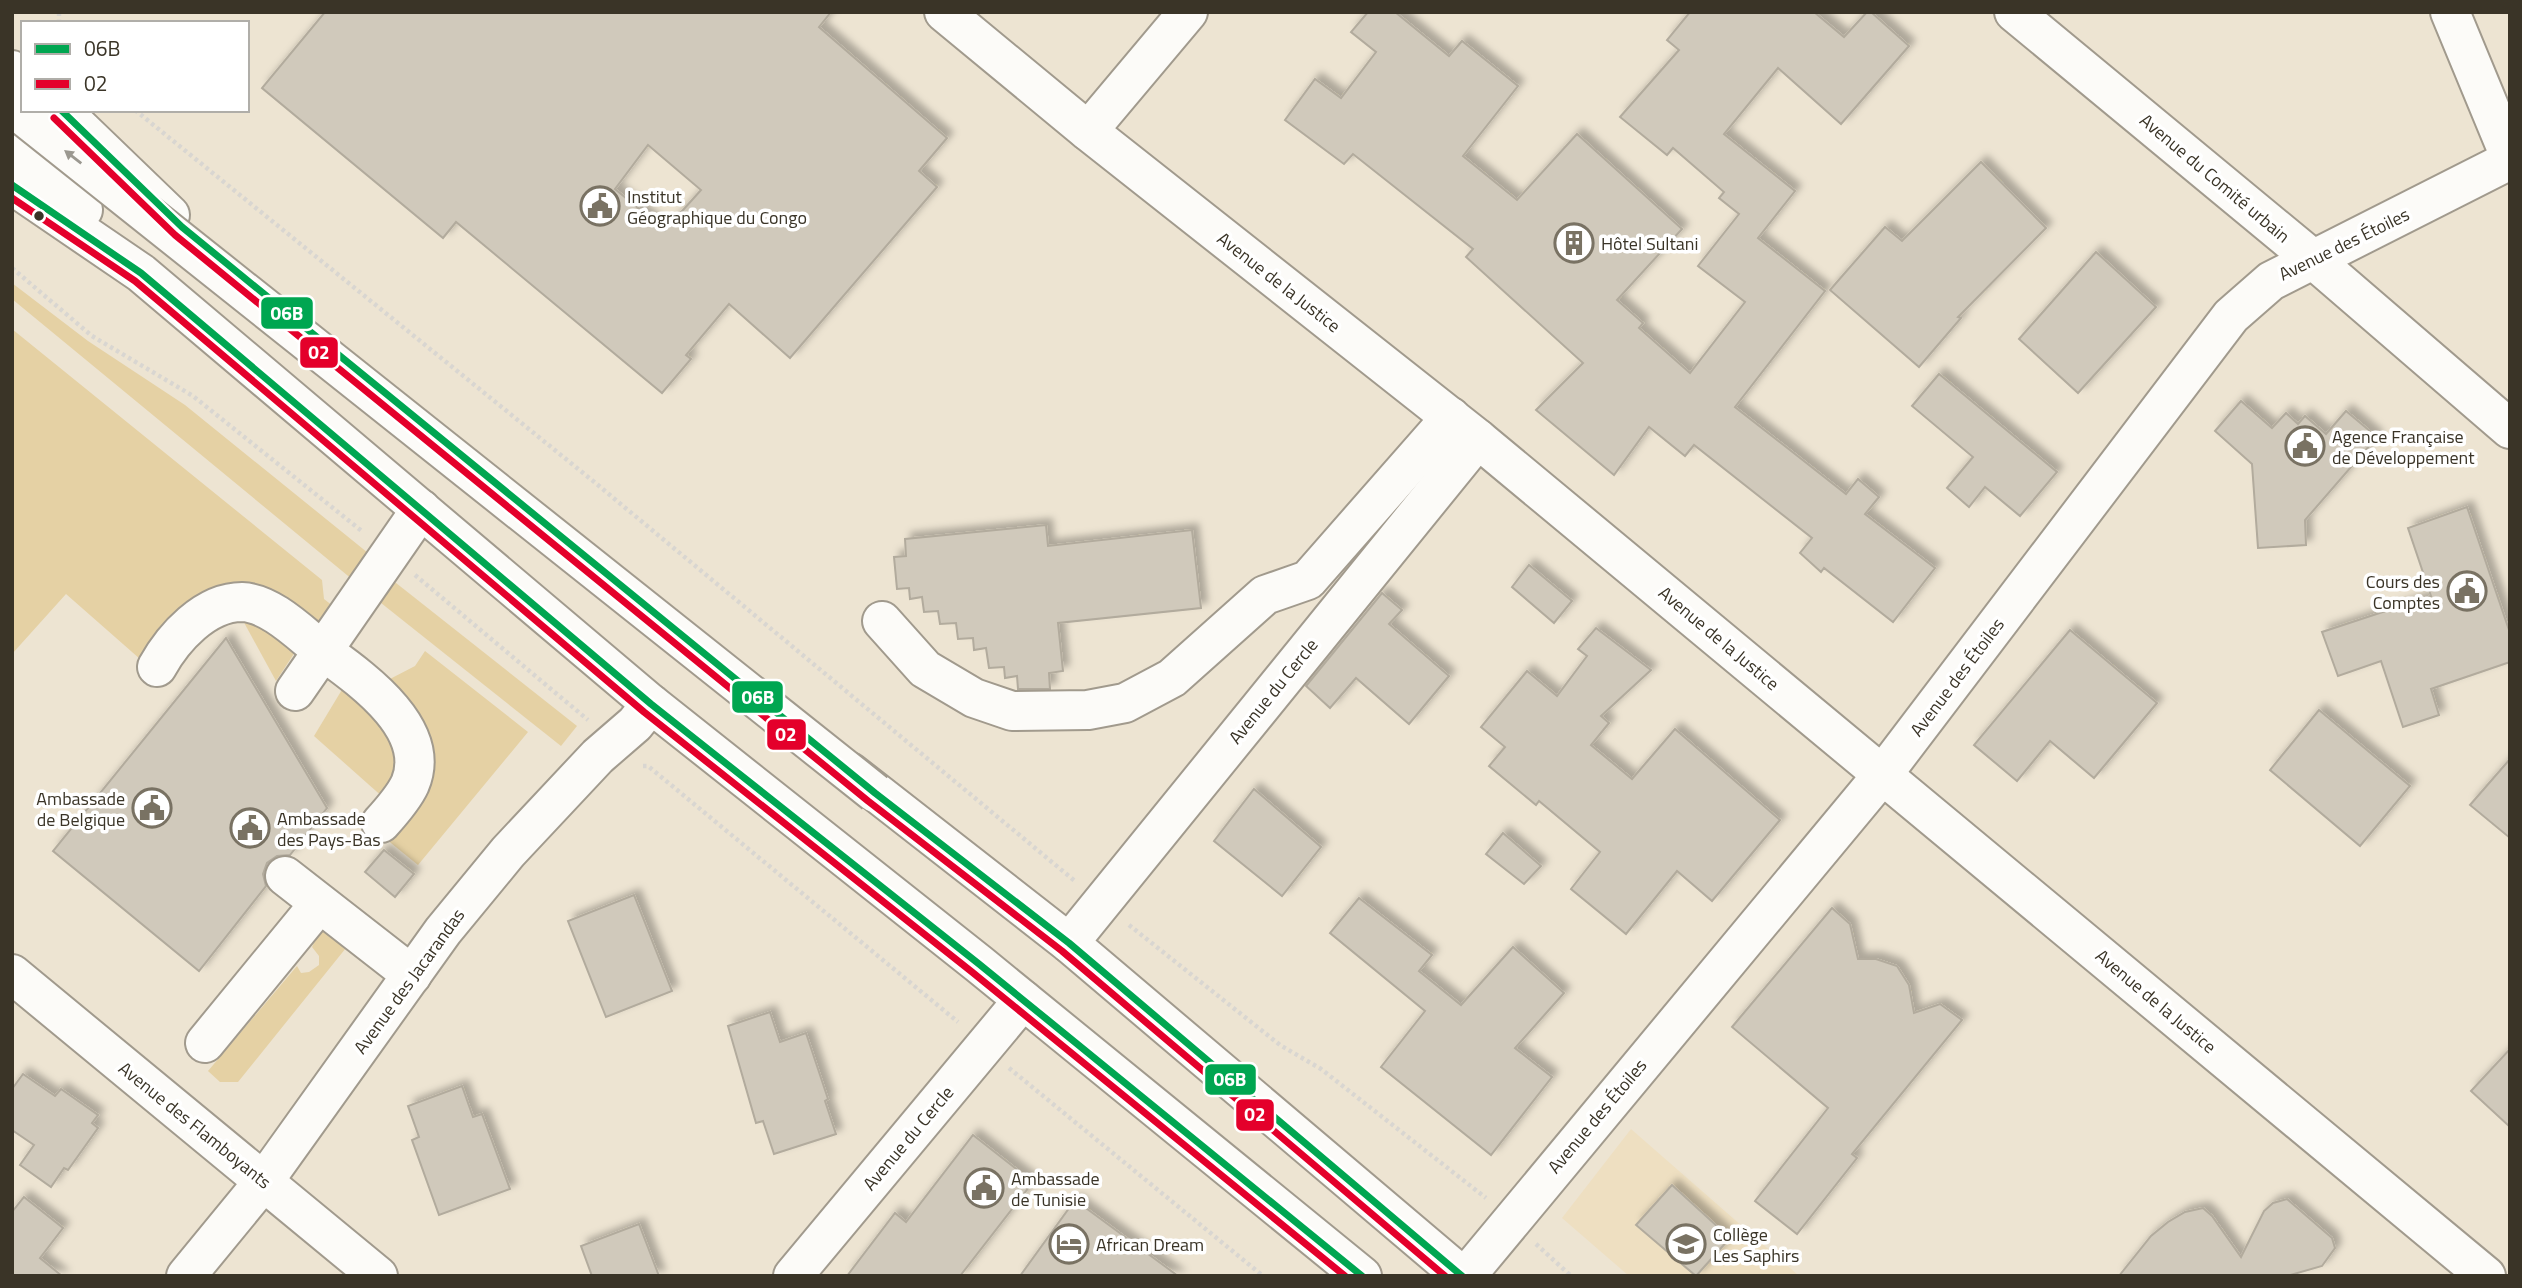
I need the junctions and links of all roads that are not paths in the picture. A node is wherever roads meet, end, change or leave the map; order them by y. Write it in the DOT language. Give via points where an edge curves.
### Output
graph roads {
  1 [pos="944,12"];
  2 [pos="1188,12"];
  3 [pos="2014,12"];
  4 [pos="2450,12"];
  5 [pos="12,107"];
  6 [pos="37,112"];
  7 [pos="46,112"];
  8 [pos="68,116"];
  9 [pos="12,130"];
  10 [pos="1088,131"];
  11 [pos="12,150"];
  12 [pos="2510,159"];
  13 [pos="17,186"];
  14 [pos="2315,261"];
  15 [pos="1464,428"];
  16 [pos="2510,429"];
  17 [pos="421,509"];
  18 [pos="882,621"];
  19 [pos="323,650"];
  20 [pos="157,667"];
  21 [pos="295,691"];
  22 [pos="651,704"];
  23 [pos="1884,774"];
  24 [pos="875,793"];
  25 [pos="381,823"];
  26 [pos="837,851"];
  27 [pos="285,876"];
  28 [pos="319,904"];
  29 [pos="1069,943"];
  30 [pos="12,974"];
  31 [pos="412,975"];
  32 [pos="1023,1000"];
  33 [pos="205,1043"];
  34 [pos="264,1181"];
  35 [pos="186,1276"];
  36 [pos="378,1276"];
  37 [pos="793,1276"];
  38 [pos="1362,1276"];
  39 [pos="1464,1276"];
  40 [pos="2486,1276"];
  1 -- 10 [label="main road, Avenue de la Justice"];
  2 -- 10 [label="main road"];
  3 -- 14 [label="main road, Avenue du Comité urbain"];
  4 -- 12 [label="main road"];
  24 -- 5 [label="main road, one-way, bridge"];
  6 -- 9 [label="main road" via="26,115"];
  7 -- 8 [label="main road"];
  8 -- 24 [label="main road" via="182,227"];
  10 -- 15 [label="main road, Avenue de la Justice"];
  11 -- 26 [label="main road"];
  12 -- 14 [label="main road, Avenue des Étoiles"];
  13 -- 17 [label="main road" via="141,272"];
  14 -- 16 [label="main road, Avenue du Comité urbain"];
  14 -- 23 [label="main road, Avenue des Étoiles" via="2271,281 2231,316"];
  15 -- 18 [label="main road" via="1308,580 1265,595 1172,678 1125,703 1051,713 1012,711 975,698 925,669"];
  15 -- 23 [label="main road, Avenue de la Justice"];
  15 -- 29 [label="main road, Avenue du Cercle"];
  17 -- 19 [label="main road"];
  17 -- 22 [label="main road"];
  19 -- 20 [label="main road" via="285,621 243,602 214,607 183,632"];
  19 -- 21 [label="main road"];
  19 -- 25 [label="main road" via="379,694 407,732 413,757 410,785"];
  22 -- 26 [label="main road"];
  22 -- 31 [label="main road, Avenue des Jacarandas" via="508,852"];
  23 -- 39 [label="main road, Avenue des Étoiles"];
  23 -- 40 [label="main road, Avenue de la Justice"];
  24 -- 29 [label="main road"];
  26 -- 32 [label="main road"];
  27 -- 28 [label="main road"];
  28 -- 31 [label="main road"];
  28 -- 33 [label="main road"];
  29 -- 39 [label="main road"];
  30 -- 34 [label="main road, Avenue des Flamboyants"];
  31 -- 34 [label="main road, Avenue des Jacarandas"];
  32 -- 37 [label="main road, Avenue du Cercle"];
  32 -- 38 [label="main road"];
  34 -- 35 [label="main road, Avenue des Jacarandas"];
  34 -- 36 [label="main road, Avenue des Flamboyants"];
}
